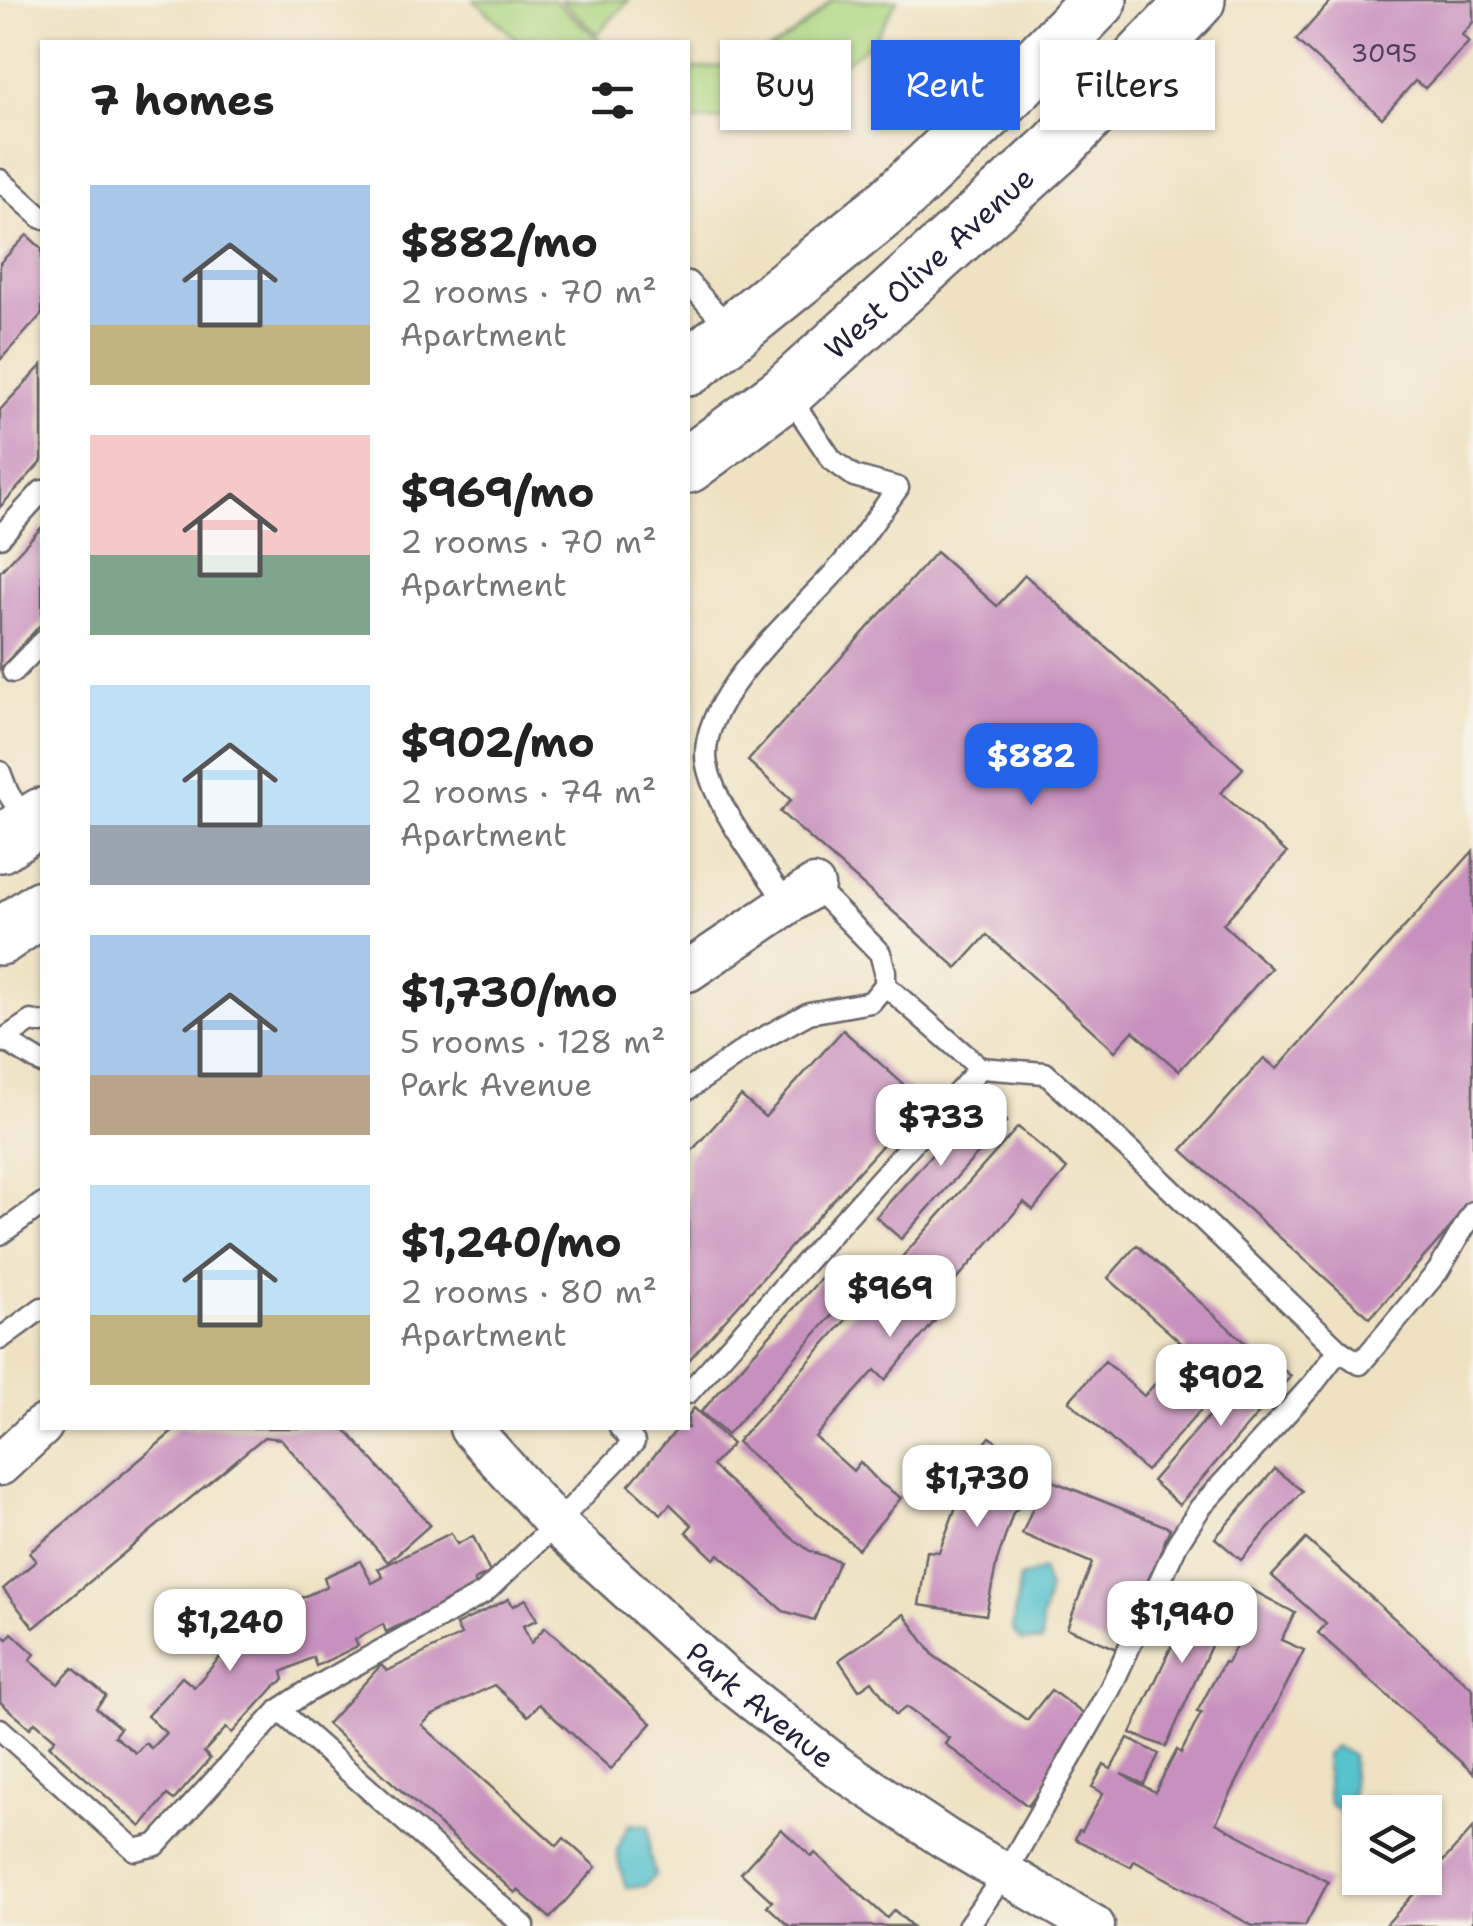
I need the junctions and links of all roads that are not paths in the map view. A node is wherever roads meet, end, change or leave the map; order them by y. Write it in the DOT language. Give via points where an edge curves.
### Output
graph roads {
  1 [pos="1098,0"];
  2 [pos="1197,0"];
  3 [pos="0,180"];
  4 [pos="893,202"];
  5 [pos="40,216"];
  6 [pos="690,284"];
  7 [pos="733,332"];
  8 [pos="690,366"];
  9 [pos="786,392"];
  10 [pos="690,463"];
  11 [pos="40,493"];
  12 [pos="0,537"];
  13 [pos="40,644"];
  14 [pos="13,672"];
  15 [pos="0,772"];
  16 [pos="20,819"];
  17 [pos="800,894"];
  18 [pos="40,909"];
  19 [pos="0,937"];
  20 [pos="690,971"];
  21 [pos="885,986"];
  22 [pos="40,1023"];
  23 [pos="2,1041"];
  24 [pos="40,1062"];
  25 [pos="980,1068"];
  26 [pos="690,1088"];
  27 [pos="40,1205"];
  28 [pos="1473,1212"];
  29 [pos="0,1234"];
  30 [pos="40,1309"];
  31 [pos="0,1339"];
  32 [pos="1340,1350"];
  33 [pos="690,1391"];
  34 [pos="40,1428"];
  35 [pos="472,1430"];
  36 [pos="635,1432"];
  37 [pos="3,1456"];
  38 [pos="556,1524"];
  39 [pos="280,1710"];
  40 [pos="0,1729"];
  41 [pos="1005,1874"];
  42 [pos="524,1926"];
  43 [pos="968,1926"];
  44 [pos="1094,1926"];
  1 -- 4 [label="main road"];
  2 -- 9 [label="main road, West Olive Avenue" via="1056,147"];
  3 -- 5 [label="lane"];
  4 -- 7 [label="main road"];
  4 -- 9 [label="main road" via="880,248 783,339 776,361"];
  6 -- 7 [label="lane"];
  7 -- 8 [label="main road"];
  9 -- 10 [label="main road, West Olive Avenue"];
  9 -- 17 [label="lane" via="832,460 854,476 898,488 844,561 749,665 709,732 707,767 720,798"];
  11 -- 12 [label="lane"];
  13 -- 14 [label="lane"];
  15 -- 16 [label="lane"];
  17 -- 20 [label="street"];
  17 -- 21 [label="lane" via="880,952"];
  18 -- 19 [label="main road"];
  21 -- 25 [label="lane"];
  21 -- 26 [label="lane" via="870,1002 810,1013"];
  22 -- 23 [label="lane" via="30,1022"];
  23 -- 24 [label="lane"];
  25 -- 32 [label="lane" via="1045,1073"];
  25 -- 33 [label="lane"];
  27 -- 29 [label="lane"];
  28 -- 32 [label="lane" via="1438,1271 1360,1364"];
  30 -- 31 [label="lane"];
  32 -- 41 [label="lane" via="1192,1520 1110,1689"];
  34 -- 37 [label="street"];
  35 -- 38 [label="street, Park Avenue"];
  36 -- 38 [label="lane"];
  38 -- 39 [label="lane" via="484,1593"];
  38 -- 41 [label="street, Park Avenue" via="726,1678 838,1767"];
  39 -- 40 [label="lane" via="156,1845 135,1850"];
  39 -- 42 [label="lane"];
  41 -- 43 [label="lane"];
  41 -- 44 [label="street, Park Avenue"];
}
